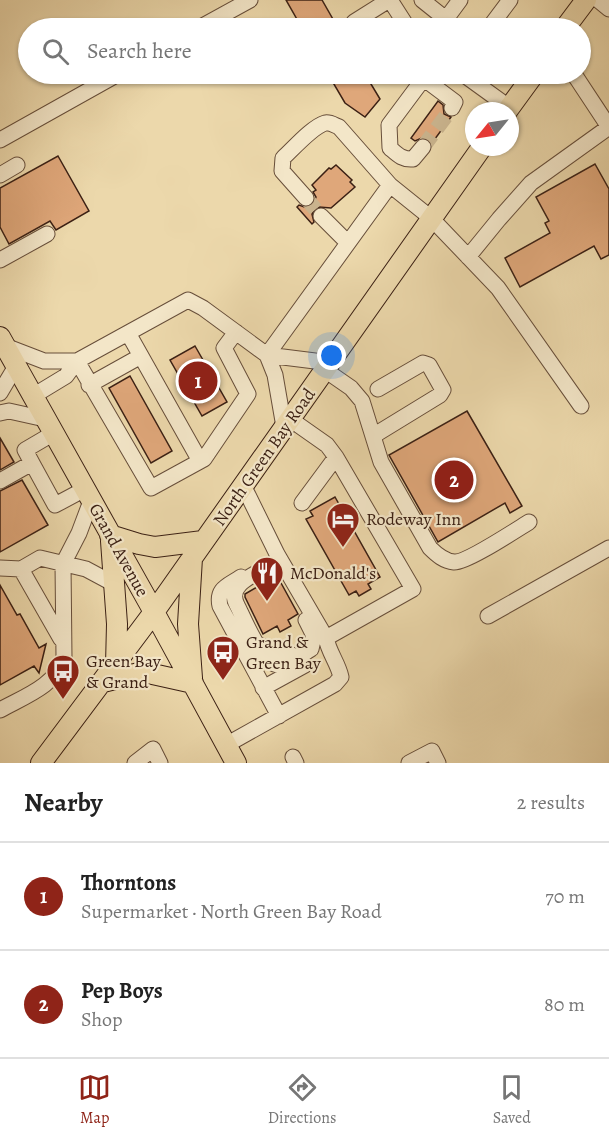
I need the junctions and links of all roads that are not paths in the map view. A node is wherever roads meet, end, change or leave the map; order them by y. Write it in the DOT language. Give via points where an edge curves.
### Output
graph roads {
  1 [pos="249,0"];
  2 [pos="390,0"];
  3 [pos="422,0"];
  4 [pos="460,0"];
  5 [pos="510,0"];
  6 [pos="586,0"];
  7 [pos="598,0"];
  8 [pos="609,9"];
  9 [pos="217,18"];
  10 [pos="361,18"];
  11 [pos="402,18"];
  12 [pos="444,18"];
  13 [pos="453,18"];
  14 [pos="496,18"];
  15 [pos="572,18"];
  16 [pos="100,84"];
  17 [pos="419,84"];
  18 [pos="434,84"];
  19 [pos="476,84"];
  20 [pos="527,84"];
  21 [pos="581,84"];
  22 [pos="499,102"];
  23 [pos="513,102"];
  24 [pos="452,108"];
  25 [pos="609,127"];
  26 [pos="0,140"];
  27 [pos="423,147"];
  28 [pos="476,156"];
  29 [pos="17,165"];
  30 [pos="0,175"];
  31 [pos="390,185"];
  32 [pos="306,198"];
  33 [pos="321,216"];
  34 [pos="431,218"];
  35 [pos="47,234"];
  36 [pos="347,243"];
  37 [pos="468,256"];
  38 [pos="0,259"];
  39 [pos="236,332"];
  40 [pos="128,333"];
  41 [pos="2,342"];
  42 [pos="267,355"];
  43 [pos="141,356"];
  44 [pos="76,361"];
  45 [pos="16,366"];
  46 [pos="328,367"];
  47 [pos="89,385"];
  48 [pos="378,389"];
  49 [pos="0,393"];
  50 [pos="33,396"];
  51 [pos="581,406"];
  52 [pos="0,413"];
  53 [pos="287,423"];
  54 [pos="49,426"];
  55 [pos="373,436"];
  56 [pos="336,457"];
  57 [pos="200,461"];
  58 [pos="32,463"];
  59 [pos="0,482"];
  60 [pos="243,486"];
  61 [pos="88,495"];
  62 [pos="302,503"];
  63 [pos="529,522"];
  64 [pos="110,535"];
  65 [pos="203,541"];
  66 [pos="608,551"];
  67 [pos="192,558"];
  68 [pos="276,558"];
  69 [pos="63,564"];
  70 [pos="0,568"];
  71 [pos="21,569"];
  72 [pos="114,584"];
  73 [pos="154,612"];
  74 [pos="488,616"];
  75 [pos="63,642"];
  76 [pos="327,644"];
  77 [pos="116,665"];
  78 [pos="104,682"];
  79 [pos="192,683"];
  80 [pos="263,688"];
  81 [pos="0,710"];
  82 [pos="279,716"];
  83 [pos="226,745"];
  84 [pos="41,763"];
  85 [pos="135,763"];
  86 [pos="160,763"];
  87 [pos="236,763"];
  88 [pos="409,763"];
  89 [pos="438,763"];
  1 -- 9 [label="street"];
  2 -- 10 [label="street"];
  2 -- 11 [label="street"];
  3 -- 12 [label="street"];
  4 -- 13 [label="street"];
  5 -- 14 [label="street"];
  6 -- 15 [label="main road"];
  7 -- 8 [label="street"];
  16 -- 26 [label="street"];
  17 -- 27 [label="street" via="389,125 390,147 407,160 416,158"];
  18 -- 24 [label="street" via="455,102"];
  19 -- 22 [label="street"];
  20 -- 23 [label="main road"];
  21 -- 25 [label="street"];
  25 -- 37 [label="street" via="531,183"];
  28 -- 34 [label="main road, North Green Bay Road"];
  29 -- 30 [label="street"];
  31 -- 32 [label="street" via="339,127 328,122 310,132 283,158 282,171"];
  31 -- 34 [label="street"];
  31 -- 36 [label="street"];
  33 -- 36 [label="street"];
  34 -- 37 [label="street"];
  34 -- 46 [label="main road, North Green Bay Road"];
  35 -- 38 [label="street"];
  36 -- 42 [label="street"];
  37 -- 51 [label="street" via="498,288"];
  39 -- 40 [label="street" via="188,300"];
  39 -- 42 [label="street"];
  39 -- 57 [label="street" via="224,348 248,394"];
  40 -- 43 [label="street"];
  40 -- 44 [label="street"];
  41 -- 44 [label="street" via="44,361"];
  41 -- 45 [label="main road, Grand Avenue"];
  42 -- 46 [label="street"];
  42 -- 53 [label="street"];
  43 -- 47 [label="street"];
  43 -- 57 [label="street"];
  44 -- 47 [label="street"];
  44 -- 50 [label="street" via="66,376"];
  45 -- 49 [label="street"];
  45 -- 50 [label="main road, Grand Avenue"];
  46 -- 53 [label="main road, North Green Bay Road"];
  46 -- 55 [label="street" via="362,401"];
  47 -- 57 [label="street" via="151,488"];
  48 -- 55 [label="street" via="426,363 443,390"];
  50 -- 54 [label="main road, Grand Avenue"];
  52 -- 54 [label="street" via="9,411"];
  53 -- 56 [label="street" via="327,445"];
  53 -- 60 [label="main road, North Green Bay Road"];
  54 -- 58 [label="street" via="25,450"];
  54 -- 61 [label="main road, Grand Avenue"];
  55 -- 63 [label="street" via="381,462 430,548 445,560 461,562"];
  56 -- 62 [label="street"];
  56 -- 76 [label="street" via="412,589"];
  58 -- 59 [label="street"];
  58 -- 61 [label="street" via="55,505"];
  60 -- 65 [label="main road, North Green Bay Road"];
  60 -- 68 [label="street"];
  61 -- 64 [label="main road, Grand Avenue"];
  61 -- 69 [label="street" via="79,533"];
  64 -- 65 [label="main road" via="155,547"];
  64 -- 72 [label="main road"];
  64 -- 73 [label="main road, Grand Avenue"];
  65 -- 67 [label="main road, North Green Bay Road"];
  66 -- 74 [label="street"];
  67 -- 73 [label="main road, North Green Bay Road"];
  67 -- 79 [label="main road"];
  68 -- 68 [label="street" via="314,636 311,649 278,665 263,656 233,598 238,585"];
  68 -- 76 [label="street"];
  68 -- 80 [label="street" via="221,590 218,597"];
  69 -- 71 [label="street" via="40,558"];
  69 -- 72 [label="street" via="86,569"];
  69 -- 75 [label="street"];
  70 -- 71 [label="street"];
  71 -- 75 [label="street"];
  72 -- 77 [label="main road"];
  73 -- 77 [label="main road, North Green Bay Road"];
  73 -- 79 [label="main road, Grand Avenue"];
  75 -- 81 [label="street" via="64,658 49,682"];
  76 -- 80 [label="street"];
  76 -- 82 [label="street" via="339,670 339,681"];
  77 -- 78 [label="main road, North Green Bay Road"];
  78 -- 79 [label="main road" via="148,673"];
  78 -- 84 [label="main road, North Green Bay Road"];
  79 -- 83 [label="main road, Grand Avenue"];
  80 -- 82 [label="street"];
  82 -- 83 [label="street"];
  83 -- 87 [label="main road, Grand Avenue"];
  85 -- 86 [label="street" via="153,749"];
  88 -- 89 [label="street" via="432,751"];
}
